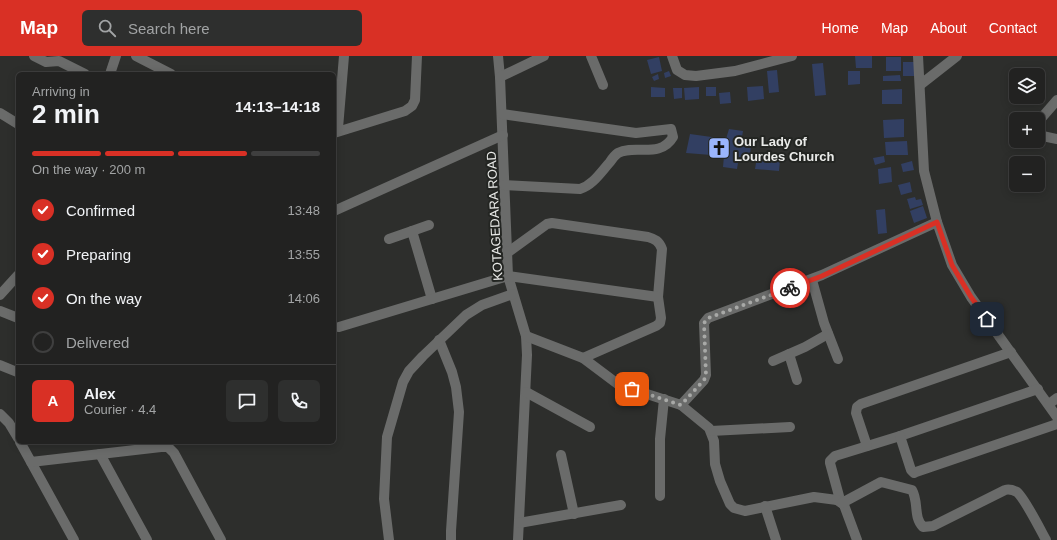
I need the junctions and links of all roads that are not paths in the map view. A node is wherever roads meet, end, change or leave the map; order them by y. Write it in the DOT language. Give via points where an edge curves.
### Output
graph roads {
  1 [pos="34,56"];
  2 [pos="116,56"];
  3 [pos="136,56"];
  4 [pos="344,56"];
  5 [pos="417,56"];
  6 [pos="498,56"];
  7 [pos="544,56"];
  8 [pos="591,56"];
  9 [pos="672,56"];
  10 [pos="792,56"];
  11 [pos="918,56"];
  12 [pos="957,56"];
  13 [pos="81,72"];
  14 [pos="111,72"];
  15 [pos="167,72"];
  16 [pos="500,77"];
  17 [pos="603,85"];
  18 [pos="920,85"];
  19 [pos="1057,100"];
  20 [pos="0,113"];
  21 [pos="502,114"];
  22 [pos="1045,114"];
  23 [pos="16,123"];
  24 [pos="336,130"];
  25 [pos="336,132"];
  26 [pos="503,135"];
  27 [pos="1045,136"];
  28 [pos="1057,139"];
  29 [pos="504,185"];
  30 [pos="336,210"];
  31 [pos="937,222"];
  32 [pos="429,225"];
  33 [pos="412,231"];
  34 [pos="389,239"];
  35 [pos="507,253"];
  36 [pos="508,276"];
  37 [pos="16,277"];
  38 [pos="812,280"];
  39 [pos="513,294"];
  40 [pos="0,295"];
  41 [pos="658,297"];
  42 [pos="432,299"];
  43 [pos="0,311"];
  44 [pos="16,317"];
  45 [pos="339,327"];
  46 [pos="828,334"];
  47 [pos="526,336"];
  48 [pos="439,340"];
  49 [pos="1011,352"];
  50 [pos="790,354"];
  51 [pos="583,358"];
  52 [pos="838,359"];
  53 [pos="773,361"];
  54 [pos="0,364"];
  55 [pos="16,371"];
  56 [pos="797,380"];
  57 [pos="1038,389"];
  58 [pos="526,392"];
  59 [pos="664,399"];
  60 [pos="1053,401"];
  61 [pos="681,405"];
  62 [pos="0,414"];
  63 [pos="1057,417"];
  64 [pos="1057,424"];
  65 [pos="590,427"];
  66 [pos="790,427"];
  67 [pos="710,431"];
  68 [pos="16,435"];
  69 [pos="900,436"];
  70 [pos="21,444"];
  71 [pos="171,445"];
  72 [pos="867,446"];
  73 [pos="100,454"];
  74 [pos="561,455"];
  75 [pos="31,462"];
  76 [pos="660,496"];
  77 [pos="840,501"];
  78 [pos="621,506"];
  79 [pos="765,506"];
  80 [pos="574,514"];
  81 [pos="519,523"];
  82 [pos="74,540"];
  83 [pos="147,540"];
  84 [pos="221,540"];
  85 [pos="389,540"];
  86 [pos="451,540"];
  87 [pos="518,540"];
  88 [pos="776,540"];
  89 [pos="857,540"];
  90 [pos="1046,540"];
  1 -- 13 [label="street" via="46,62 59,61"];
  2 -- 14 [label="street"];
  3 -- 15 [label="street"];
  4 -- 24 [label="street"];
  5 -- 25 [label="street" via="415,100 412,106 405,111"];
  6 -- 16 [label="street, KOTAGEDARA ROAD"];
  7 -- 16 [label="street"];
  8 -- 17 [label="street"];
  9 -- 10 [label="street" via="677,70 685,75 696,76 736,71"];
  11 -- 18 [label="street"];
  12 -- 18 [label="street"];
  16 -- 21 [label="street, KOTAGEDARA ROAD"];
  18 -- 31 [label="street" via="924,171"];
  19 -- 22 [label="street"];
  20 -- 23 [label="street"];
  21 -- 26 [label="street, KOTAGEDARA ROAD"];
  21 -- 29 [label="street" via="636,133 671,129 673,137 664,148 618,153 587,186 580,189"];
  26 -- 29 [label="street, KOTAGEDARA ROAD"];
  26 -- 30 [label="street"];
  27 -- 28 [label="street"];
  29 -- 35 [label="street, KOTAGEDARA ROAD"];
  31 -- 38 [label="street"];
  31 -- 49 [label="street" via="952,265 971,297"];
  32 -- 33 [label="street"];
  33 -- 34 [label="street"];
  33 -- 42 [label="street"];
  35 -- 36 [label="street, KOTAGEDARA ROAD"];
  35 -- 41 [label="street" via="552,223 656,240 662,249"];
  36 -- 39 [label="street, KOTAGEDARA ROAD"];
  36 -- 41 [label="street"];
  36 -- 42 [label="street"];
  37 -- 40 [label="street"];
  38 -- 46 [label="street"];
  38 -- 61 [label="street" via="708,318 704,323 706,376"];
  39 -- 47 [label="street, KOTAGEDARA ROAD"];
  39 -- 48 [label="street" via="482,305"];
  41 -- 51 [label="street" via="660,323"];
  42 -- 45 [label="street"];
  43 -- 44 [label="street"];
  46 -- 50 [label="street"];
  46 -- 52 [label="street"];
  47 -- 51 [label="street"];
  47 -- 58 [label="street, KOTAGEDARA ROAD"];
  48 -- 85 [label="street" via="414,366 403,382 387,437 384,499"];
  48 -- 86 [label="street" via="452,372 459,412"];
  49 -- 57 [label="street"];
  49 -- 72 [label="street" via="861,404 856,413"];
  50 -- 53 [label="street"];
  50 -- 56 [label="street"];
  51 -- 59 [label="street" via="619,385"];
  54 -- 55 [label="street"];
  57 -- 60 [label="street"];
  57 -- 69 [label="street"];
  58 -- 65 [label="street"];
  58 -- 81 [label="street, KOTAGEDARA ROAD"];
  59 -- 61 [label="street"];
  59 -- 76 [label="street" via="660,439"];
  60 -- 63 [label="street"];
  61 -- 67 [label="street" via="710,428"];
  62 -- 68 [label="street"];
  64 -- 69 [label="street" via="916,472 911,470"];
  66 -- 67 [label="street"];
  67 -- 79 [label="street" via="720,481 730,504 745,511"];
  69 -- 72 [label="street"];
  70 -- 75 [label="street"];
  71 -- 73 [label="street"];
  71 -- 84 [label="street"];
  72 -- 77 [label="street" via="835,456 830,461"];
  73 -- 75 [label="street"];
  73 -- 83 [label="street"];
  74 -- 80 [label="street"];
  75 -- 82 [label="street"];
  77 -- 79 [label="street" via="814,497"];
  77 -- 89 [label="street" via="846,508"];
  77 -- 90 [label="street" via="881,482 912,490 917,518 923,527 926,527 933,526 1009,489 1022,499"];
  78 -- 80 [label="street"];
  79 -- 88 [label="street"];
  80 -- 81 [label="street"];
  81 -- 87 [label="street, KOTAGEDARA ROAD"];
}
